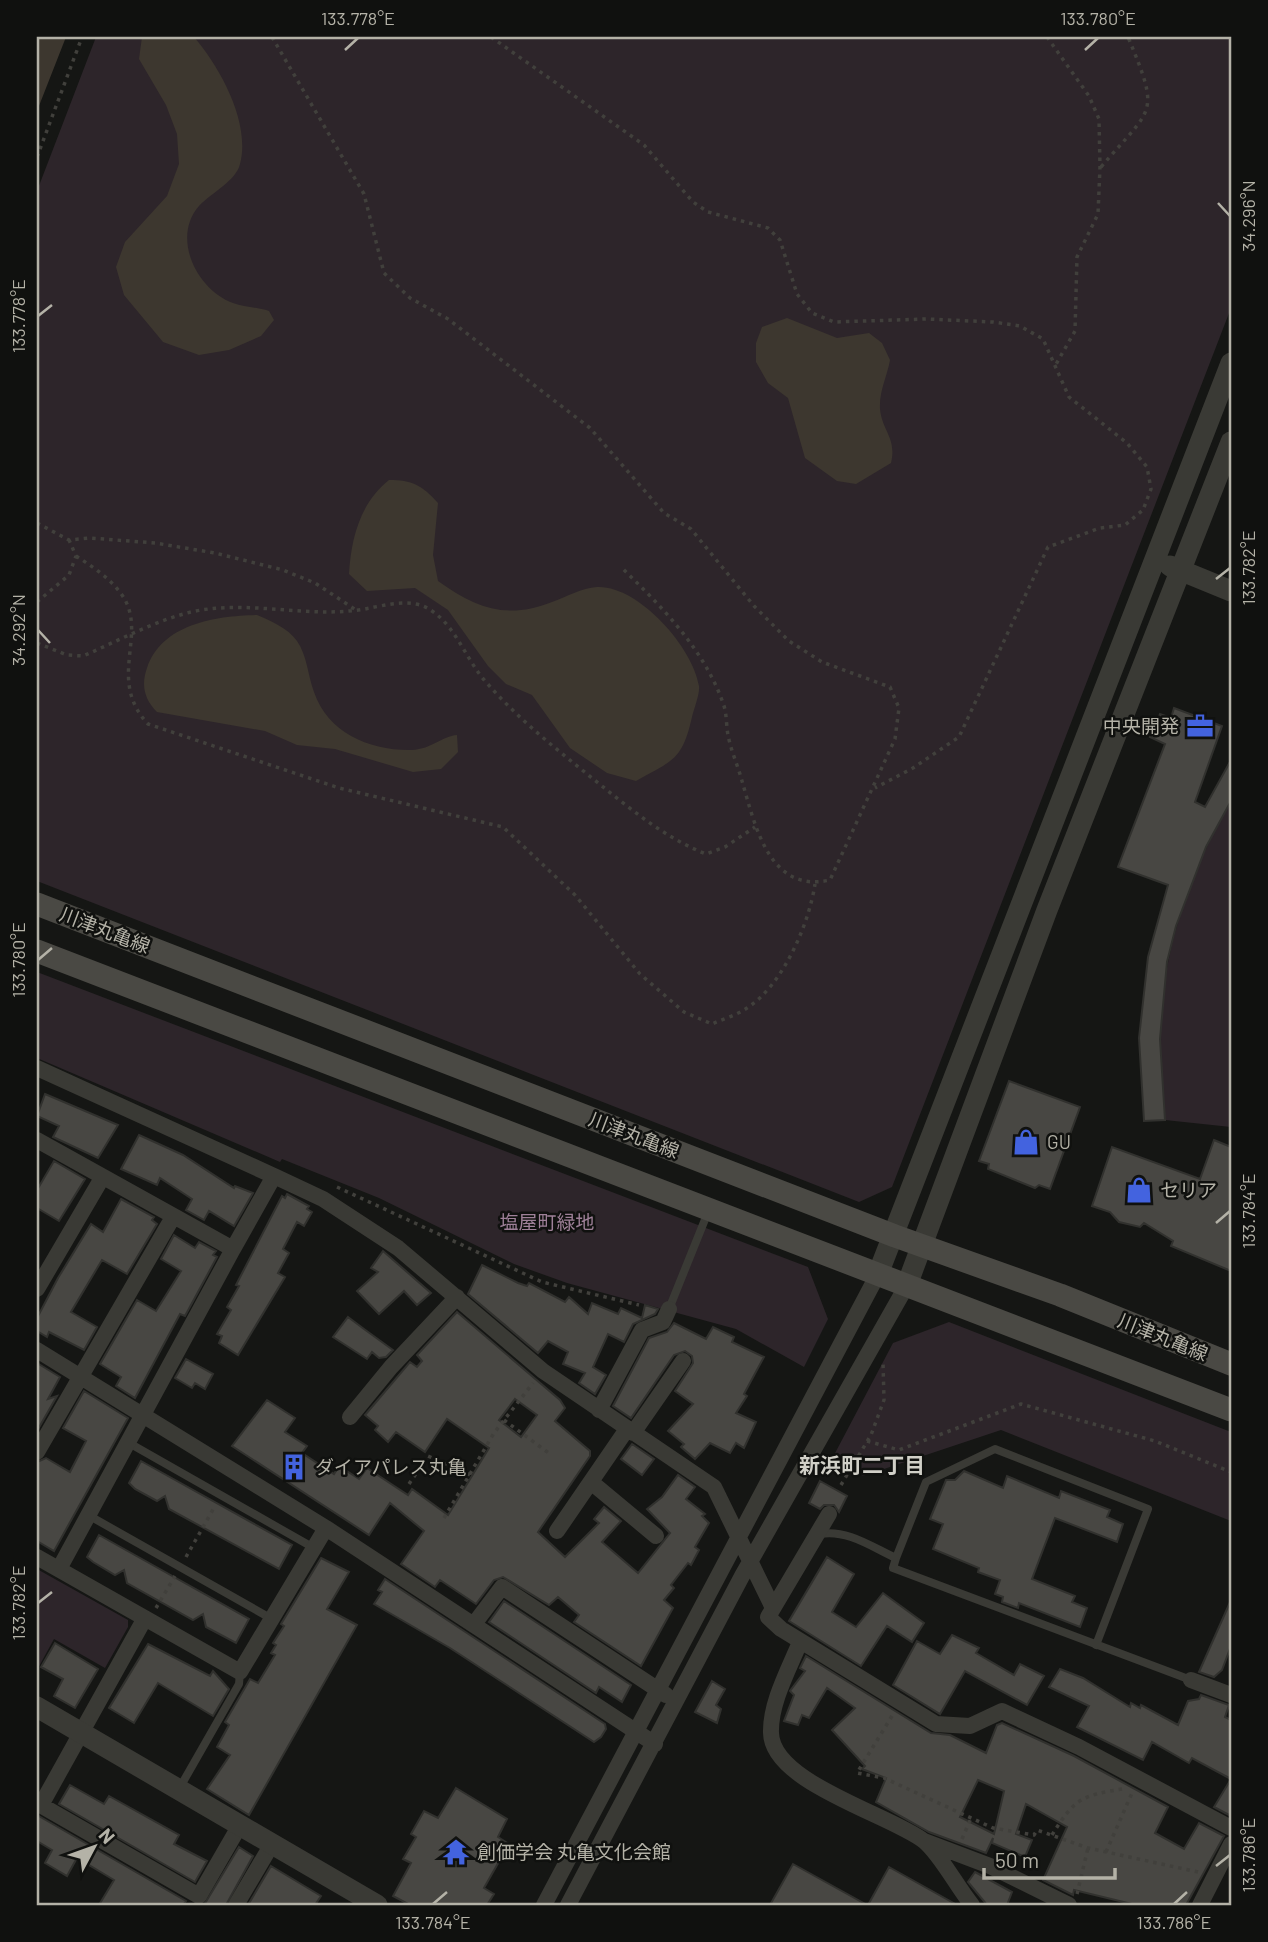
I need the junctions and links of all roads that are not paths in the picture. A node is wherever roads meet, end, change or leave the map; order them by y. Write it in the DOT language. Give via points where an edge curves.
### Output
graph roads {
  1 [pos="1231,363"];
  2 [pos="1231,442"];
  3 [pos="1155,559"];
  4 [pos="1182,572"];
  5 [pos="1231,591"];
  6 [pos="37,904"];
  7 [pos="37,951"];
  8 [pos="37,1068"];
  9 [pos="37,1140"];
  10 [pos="274,1176"];
  11 [pos="102,1178"];
  12 [pos="710,1209"];
  13 [pos="173,1217"];
  14 [pos="895,1236"];
  15 [pos="922,1245"];
  16 [pos="233,1250"];
  17 [pos="878,1274"];
  18 [pos="907,1285"];
  19 [pos="37,1290"];
  20 [pos="457,1297"];
  21 [pos="669,1309"];
  22 [pos="37,1350"];
  23 [pos="683,1361"];
  24 [pos="1231,1364"];
  25 [pos="80,1375"];
  26 [pos="598,1409"];
  27 [pos="1231,1410"];
  28 [pos="145,1414"];
  29 [pos="350,1417"];
  30 [pos="630,1431"];
  31 [pos="129,1443"];
  32 [pos="37,1452"];
  33 [pos="591,1482"];
  34 [pos="829,1514"];
  35 [pos="89,1515"];
  36 [pos="326,1528"];
  37 [pos="557,1531"];
  38 [pos="817,1534"];
  39 [pos="656,1536"];
  40 [pos="739,1536"];
  41 [pos="314,1548"];
  42 [pos="37,1557"];
  43 [pos="896,1558"];
  44 [pos="751,1560"];
  45 [pos="59,1569"];
  46 [pos="773,1608"];
  47 [pos="147,1619"];
  48 [pos="272,1619"];
  49 [pos="474,1624"];
  50 [pos="800,1642"];
  51 [pos="1096,1645"];
  52 [pos="240,1672"];
  53 [pos="1191,1680"];
  54 [pos="659,1690"];
  55 [pos="1231,1695"];
  56 [pos="677,1702"];
  57 [pos="37,1707"];
  58 [pos="634,1731"];
  59 [pos="81,1732"];
  60 [pos="655,1744"];
  61 [pos="179,1789"];
  62 [pos="39,1804"];
  63 [pos="240,1825"];
  64 [pos="1231,1828"];
  65 [pos="924,1841"];
  66 [pos="272,1844"];
  67 [pos="1231,1844"];
  68 [pos="236,1905"];
  69 [pos="377,1905"];
  70 [pos="544,1905"];
  71 [pos="568,1905"];
  72 [pos="972,1905"];
  73 [pos="1072,1905"];
  74 [pos="1200,1905"];
  1 -- 3 [label="street"];
  2 -- 4 [label="street"];
  3 -- 4 [label="street"];
  3 -- 14 [label="street"];
  4 -- 5 [label="street"];
  4 -- 15 [label="street" via="1047,910"];
  6 -- 14 [label="main road, 川津丸亀線"];
  7 -- 12 [label="main road"];
  8 -- 10 [label="street"];
  9 -- 11 [label="street"];
  10 -- 16 [label="street"];
  10 -- 20 [label="street" via="323,1199 398,1248"];
  11 -- 13 [label="street"];
  11 -- 19 [label="street"];
  12 -- 17 [label="main road"];
  12 -- 21 [label="lane"];
  13 -- 16 [label="street"];
  13 -- 25 [label="street"];
  14 -- 15 [label="main road, 川津丸亀線"];
  14 -- 17 [label="street"];
  15 -- 18 [label="street"];
  15 -- 24 [label="main road, 川津丸亀線"];
  16 -- 28 [label="street"];
  17 -- 18 [label="main road"];
  17 -- 40 [label="street"];
  18 -- 27 [label="main road"];
  18 -- 44 [label="street"];
  20 -- 26 [label="street" via="543,1371"];
  20 -- 29 [label="street"];
  21 -- 26 [label="street" via="663,1322 642,1330"];
  22 -- 25 [label="street"];
  23 -- 30 [label="street"];
  25 -- 28 [label="street"];
  25 -- 32 [label="street"];
  26 -- 30 [label="street"];
  28 -- 31 [label="street"];
  28 -- 36 [label="street"];
  30 -- 33 [label="street"];
  30 -- 40 [label="street" via="714,1487"];
  31 -- 35 [label="street"];
  31 -- 41 [label="lane"];
  33 -- 37 [label="street"];
  33 -- 39 [label="street"];
  34 -- 38 [label="street"];
  35 -- 45 [label="street"];
  35 -- 48 [label="lane"];
  36 -- 41 [label="street"];
  36 -- 49 [label="street"];
  38 -- 43 [label="lane" via="851,1536"];
  38 -- 46 [label="street"];
  40 -- 44 [label="street"];
  40 -- 54 [label="street"];
  41 -- 48 [label="street"];
  42 -- 45 [label="street"];
  43 -- 51 [label="lane" via="893,1568"];
  43 -- 51 [label="lane" via="926,1482 995,1449 1147,1510"];
  44 -- 46 [label="street"];
  44 -- 56 [label="street"];
  45 -- 47 [label="street"];
  46 -- 50 [label="street" via="768,1617"];
  47 -- 52 [label="street"];
  47 -- 59 [label="street"];
  48 -- 52 [label="street"];
  49 -- 54 [label="street" via="502,1587"];
  49 -- 58 [label="street"];
  50 -- 64 [label="street" via="936,1724 970,1726 1002,1711"];
  50 -- 65 [label="street" via="774,1710 770,1735 782,1759 825,1791"];
  51 -- 53 [label="lane"];
  52 -- 61 [label="lane" via="239,1684"];
  53 -- 55 [label="street"];
  54 -- 56 [label="street"];
  54 -- 58 [label="street"];
  56 -- 60 [label="street"];
  57 -- 59 [label="street"];
  58 -- 60 [label="street"];
  58 -- 70 [label="street"];
  59 -- 61 [label="street"];
  59 -- 62 [label="street"];
  60 -- 71 [label="street"];
  61 -- 63 [label="street"];
  62 -- 63 [label="street" via="199,1896"];
  63 -- 66 [label="street"];
  65 -- 72 [label="street"];
  65 -- 73 [label="street"];
  66 -- 68 [label="street"];
  66 -- 69 [label="street"];
  67 -- 74 [label="street"];
}
